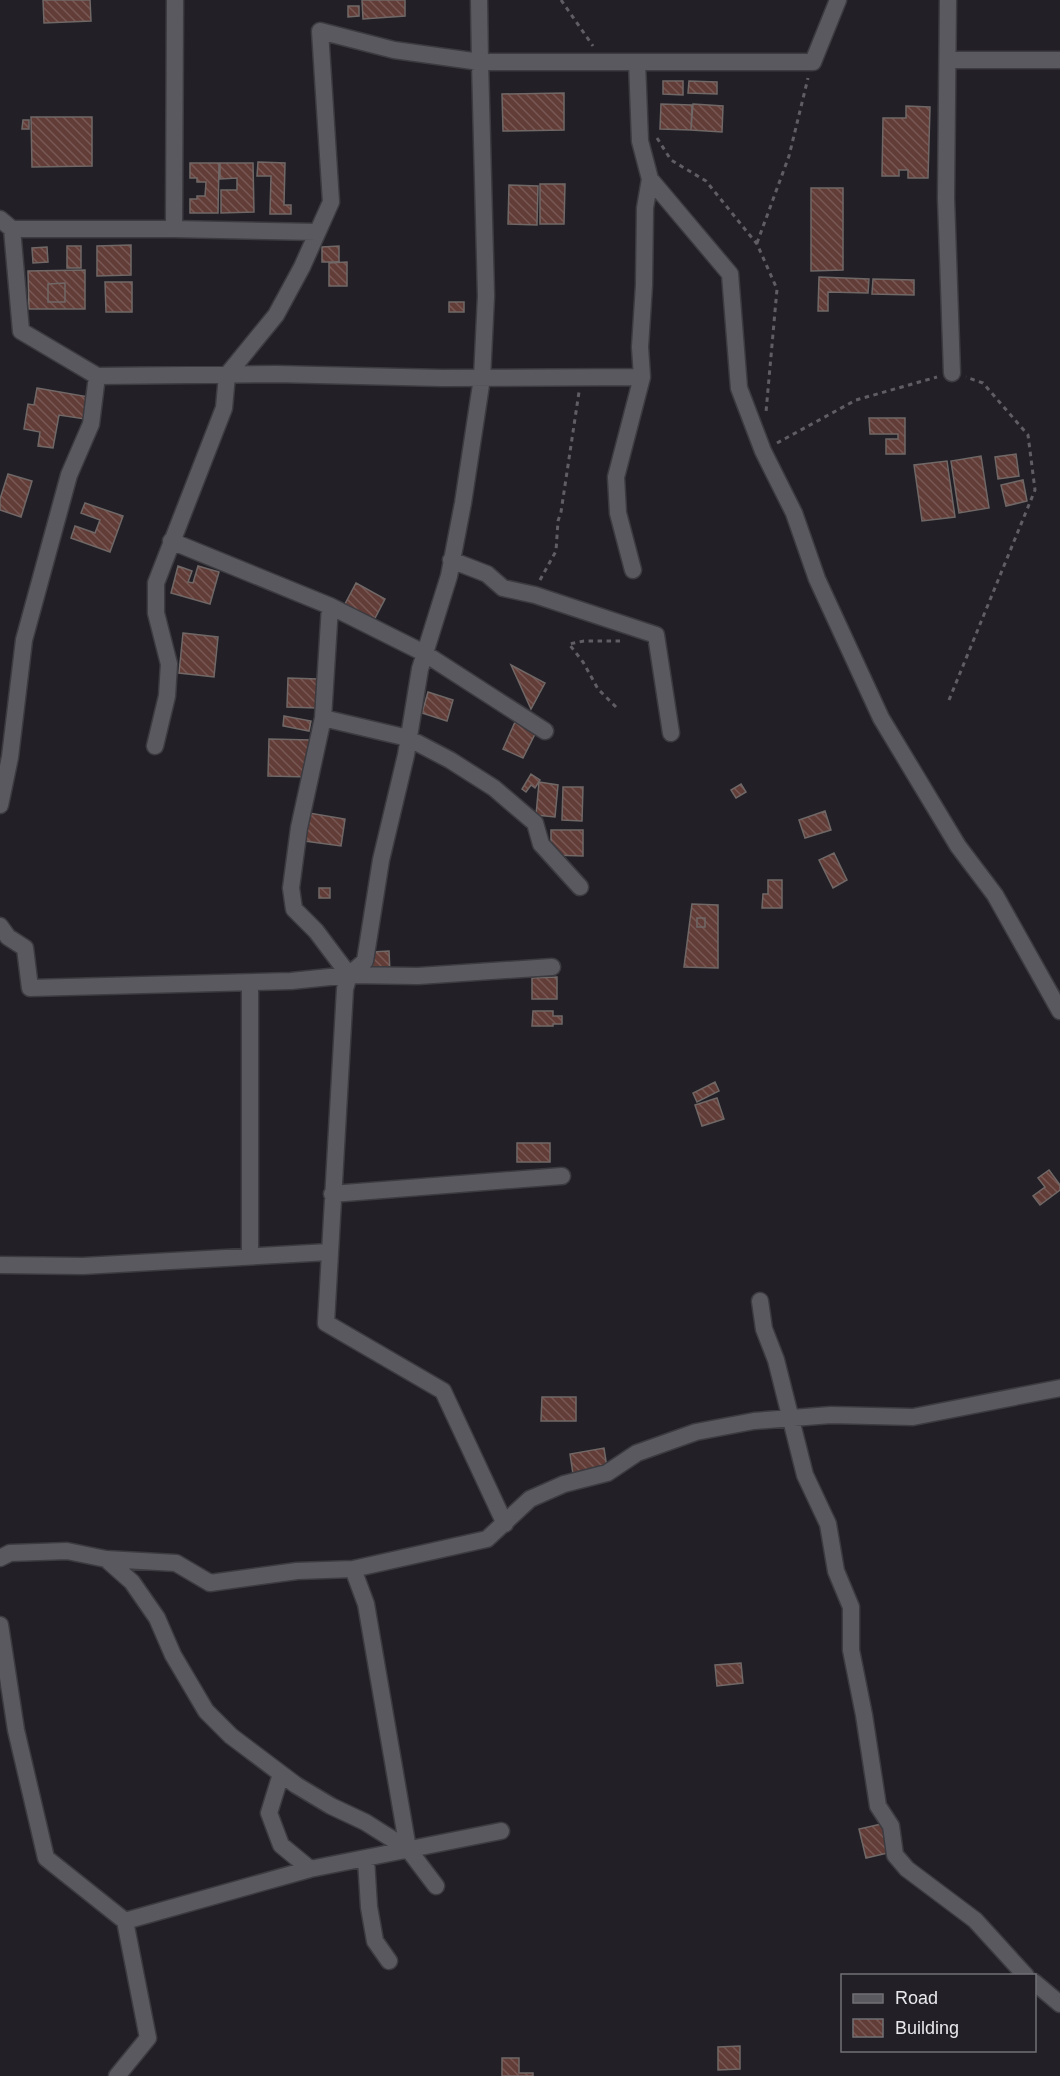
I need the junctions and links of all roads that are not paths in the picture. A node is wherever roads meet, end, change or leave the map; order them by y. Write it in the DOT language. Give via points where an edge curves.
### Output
graph roads {
  1 [pos="175,0"];
  2 [pos="478,0"];
  3 [pos="838,0"];
  4 [pos="948,0"];
  5 [pos="948,60"];
  6 [pos="1060,60"];
  7 [pos="480,62"];
  8 [pos="637,62"];
  9 [pos="650,179"];
  10 [pos="6,224"];
  11 [pos="174,229"];
  12 [pos="317,232"];
  13 [pos="952,373"];
  14 [pos="227,375"];
  15 [pos="97,376"];
  16 [pos="642,377"];
  17 [pos="482,378"];
  18 [pos="171,541"];
  19 [pos="451,560"];
  20 [pos="633,570"];
  21 [pos="330,606"];
  22 [pos="424,653"];
  23 [pos="323,718"];
  24 [pos="545,731"];
  25 [pos="671,733"];
  26 [pos="408,738"];
  27 [pos="155,746"];
  28 [pos="0,806"];
  29 [pos="580,887"];
  30 [pos="0,926"];
  31 [pos="552,968"];
  32 [pos="349,975"];
  33 [pos="250,983"];
  34 [pos="1060,1011"];
  35 [pos="562,1176"];
  36 [pos="332,1194"];
  37 [pos="329,1252"];
  38 [pos="250,1256"];
  39 [pos="0,1265"];
  40 [pos="760,1301"];
  41 [pos="1060,1388"];
  42 [pos="791,1418"];
  43 [pos="505,1524"];
  44 [pos="0,1558"];
  45 [pos="106,1559"];
  46 [pos="353,1569"];
  47 [pos="0,1624"];
  48 [pos="281,1774"];
  49 [pos="501,1831"];
  50 [pos="408,1849"];
  51 [pos="366,1859"];
  52 [pos="310,1869"];
  53 [pos="436,1886"];
  54 [pos="125,1921"];
  55 [pos="389,1961"];
  56 [pos="1024,1974"];
  57 [pos="1036,1983"];
  58 [pos="1060,2004"];
  59 [pos="117,2076"];
  1 -- 11 [label="street"];
  2 -- 7 [label="street"];
  3 -- 8 [label="street" via="813,62"];
  4 -- 5 [label="street"];
  5 -- 6 [label="street"];
  5 -- 13 [label="street" via="946,198"];
  7 -- 8 [label="street"];
  7 -- 12 [label="street" via="394,50 320,31 331,202"];
  7 -- 17 [label="street" via="486,296"];
  8 -- 9 [label="street" via="640,141"];
  9 -- 16 [label="street" via="645,208"];
  9 -- 34 [label="street" via="730,274 738,388 794,513 817,579 881,718 958,846 995,896"];
  10 -- 11 [label="street"];
  10 -- 15 [label="street" via="21,331"];
  11 -- 12 [label="street"];
  12 -- 14 [label="street" via="276,315"];
  14 -- 15 [label="street"];
  14 -- 17 [label="street"];
  14 -- 18 [label="street" via="224,408"];
  15 -- 28 [label="street" via="91,424 69,475 24,640"];
  16 -- 17 [label="street"];
  16 -- 20 [label="street" via="616,477 618,513"];
  17 -- 19 [label="street"];
  18 -- 21 [label="street"];
  18 -- 27 [label="street" via="156,583 156,613 169,664 167,696"];
  19 -- 22 [label="street"];
  19 -- 25 [label="street" via="487,574 502,588 656,635"];
  21 -- 22 [label="street"];
  21 -- 23 [label="street"];
  22 -- 24 [label="street"];
  22 -- 26 [label="street"];
  23 -- 26 [label="street"];
  23 -- 32 [label="street" via="299,828 291,888 294,909 316,930"];
  26 -- 29 [label="street" via="494,788 535,823 541,844"];
  26 -- 32 [label="street" via="381,860 365,961"];
  30 -- 33 [label="street" via="25,948 30,988"];
  31 -- 32 [label="street" via="418,976"];
  32 -- 33 [label="street"];
  32 -- 36 [label="street"];
  33 -- 38 [label="street"];
  35 -- 36 [label="street"];
  36 -- 37 [label="street"];
  37 -- 38 [label="street"];
  37 -- 43 [label="street" via="326,1323 442,1391"];
  38 -- 39 [label="street" via="83,1266"];
  40 -- 42 [label="street" via="764,1329"];
  41 -- 42 [label="street" via="913,1417"];
  42 -- 43 [label="street" via="696,1432 637,1453 607,1473 564,1484 530,1499"];
  42 -- 56 [label="street" via="805,1475 828,1524 836,1571 851,1607 851,1650 878,1806 891,1826 895,1855 907,1869 975,1920"];
  43 -- 46 [label="street" via="487,1539"];
  44 -- 45 [label="street" via="10,1553 67,1551"];
  45 -- 46 [label="street" via="176,1563 210,1583 297,1571"];
  45 -- 48 [label="street" via="132,1582 157,1618 173,1655 206,1711 231,1736"];
  46 -- 50 [label="street" via="366,1604"];
  47 -- 54 [label="street" via="16,1730 46,1858"];
  48 -- 50 [label="street"];
  48 -- 52 [label="street" via="269,1813 281,1845"];
  49 -- 50 [label="street"];
  50 -- 51 [label="street"];
  50 -- 53 [label="street"];
  51 -- 52 [label="street"];
  51 -- 55 [label="street" via="375,1941"];
  52 -- 54 [label="street"];
  54 -- 59 [label="street" via="148,2038"];
  57 -- 58 [label="street"];
}
